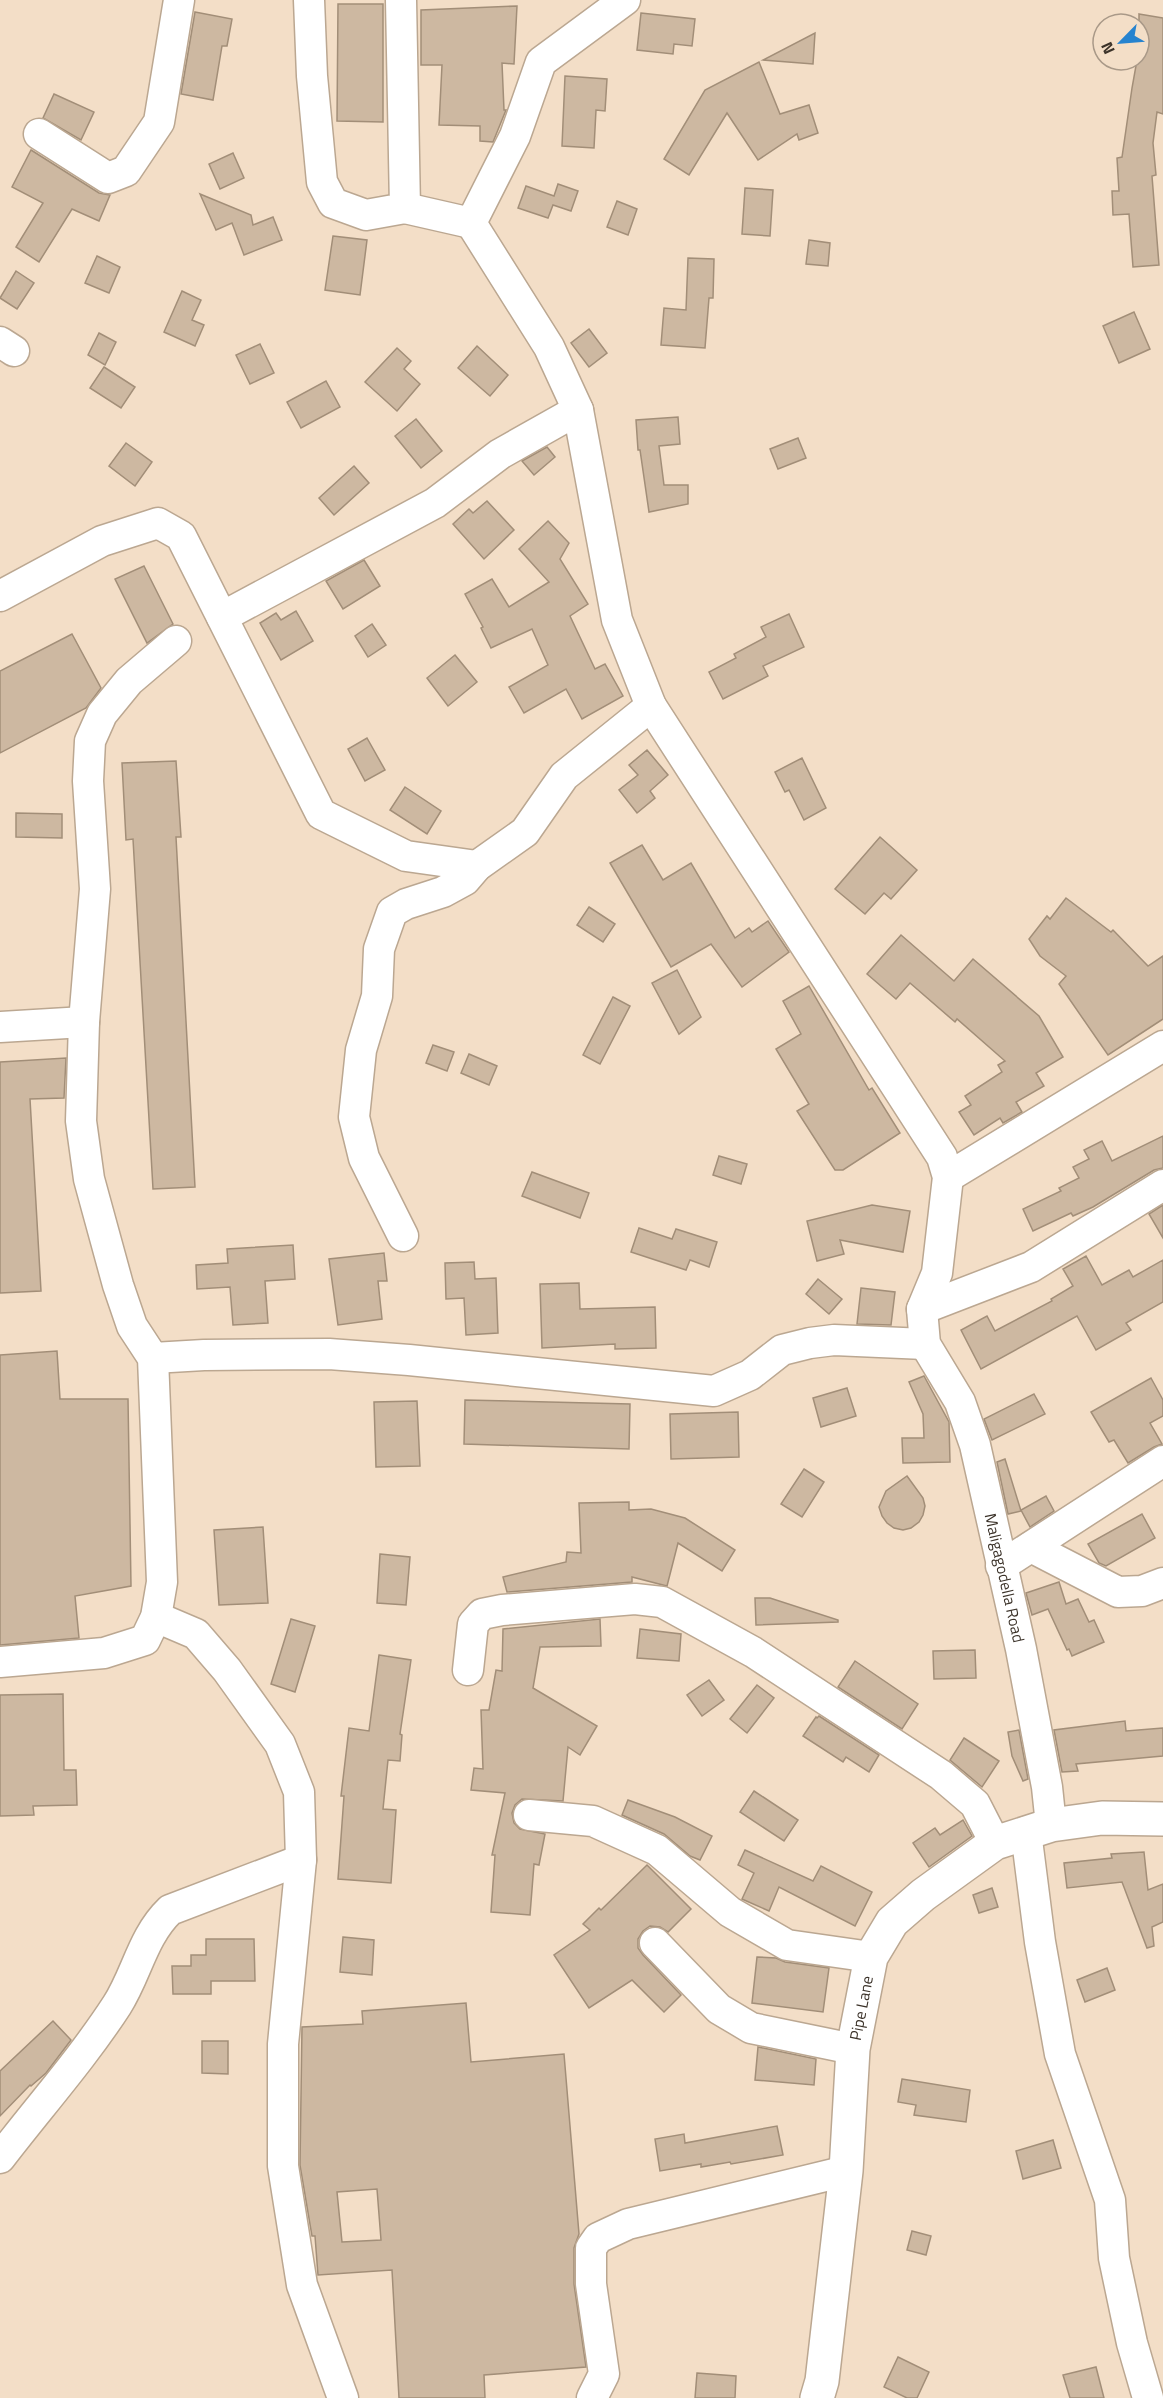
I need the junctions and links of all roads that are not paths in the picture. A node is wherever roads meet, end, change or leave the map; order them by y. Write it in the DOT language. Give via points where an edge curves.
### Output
graph roads {
  1 [pos="179,0"];
  2 [pos="309,0"];
  3 [pos="401,0"];
  4 [pos="625,0"];
  5 [pos="39,134"];
  6 [pos="405,208"];
  7 [pos="471,223"];
  8 [pos="578,410"];
  9 [pos="0,596"];
  10 [pos="222,617"];
  11 [pos="176,641"];
  12 [pos="651,706"];
  13 [pos="477,866"];
  14 [pos="84,1022"];
  15 [pos="0,1027"];
  16 [pos="1163,1046"];
  17 [pos="948,1177"];
  18 [pos="1163,1185"];
  19 [pos="403,1236"];
  20 [pos="921,1310"];
  21 [pos="925,1344"];
  22 [pos="153,1358"];
  23 [pos="1163,1461"];
  24 [pos="1031,1547"];
  25 [pos="1001,1566"];
  26 [pos="1163,1583"];
  27 [pos="156,1617"];
  28 [pos="0,1662"];
  29 [pos="468,1670"];
  30 [pos="529,1815"];
  31 [pos="1163,1819"];
  32 [pos="1039,1829"];
  33 [pos="995,1843"];
  34 [pos="301,1860"];
  35 [pos="655,1943"];
  36 [pos="871,1957"];
  37 [pos="853,2049"];
  38 [pos="0,2158"];
  39 [pos="846,2170"];
  40 [pos="343,2398"];
  41 [pos="592,2398"];
  42 [pos="817,2398"];
  43 [pos="1148,2398"];
  1 -- 5 [label="street" via="159,122 126,171 108,178"];
  2 -- 6 [label="street" via="322,182 333,204 366,215"];
  3 -- 6 [label="street"];
  4 -- 7 [label="street" via="541,62 515,136"];
  6 -- 7 [label="street"];
  7 -- 8 [label="street" via="549,347"];
  8 -- 10 [label="street" via="500,454 435,503"];
  8 -- 12 [label="street" via="617,620"];
  9 -- 10 [label="street" via="102,541 158,523 181,536"];
  10 -- 13 [label="street" via="321,814 406,856"];
  11 -- 14 [label="street" via="129,681 102,714 90,741 88,781 95,889"];
  12 -- 13 [label="street" via="564,776 525,832"];
  12 -- 17 [label="street" via="942,1157"];
  13 -- 19 [label="street" via="465,880 443,892 392,912 380,949 377,996 362,1050 354,1117 364,1158"];
  14 -- 15 [label="street"];
  14 -- 22 [label="street" via="81,1121 89,1179 132,1326"];
  16 -- 17 [label="street"];
  17 -- 20 [label="street" via="937,1274"];
  18 -- 20 [label="street" via="1030,1267"];
  20 -- 21 [label="street"];
  21 -- 22 [label="street" via="810,1342 782,1350 750,1375 714,1391 329,1354"];
  21 -- 25 [label="street, Maligagodella Road" via="960,1402 975,1445"];
  22 -- 27 [label="street" via="162,1582"];
  23 -- 24 [label="street"];
  24 -- 25 [label="street"];
  24 -- 26 [label="street" via="1118,1592 1142,1591"];
  25 -- 32 [label="street, Maligagodella Road" via="1022,1650 1047,1787"];
  27 -- 28 [label="street" via="145,1640 104,1653"];
  27 -- 34 [label="street" via="196,1634 280,1744 299,1792"];
  29 -- 33 [label="street" via="473,1624 482,1614 635,1599 662,1602 753,1652 942,1775 975,1804"];
  30 -- 36 [label="street" via="593,1821 657,1850 730,1912 787,1945"];
  31 -- 32 [label="street, Pipe Lane" via="1102,1818"];
  32 -- 33 [label="street, Pipe Lane"];
  32 -- 43 [label="street, Maligagodella Road" via="1040,1942 1060,2054 1110,2200 1113,2258"];
  33 -- 36 [label="street, Pipe Lane" via="892,1922"];
  34 -- 38 [label="street" via="170,1910 155,1925 118,2003"];
  34 -- 40 [label="street" via="283,2044 283,2166 302,2285"];
  35 -- 37 [label="street" via="718,2009 751,2028"];
  36 -- 37 [label="street, Pipe Lane"];
  37 -- 39 [label="street, Pipe Lane"];
  39 -- 41 [label="street" via="628,2224 598,2238 591,2248 591,2284 604,2374"];
  39 -- 42 [label="street, Pipe Lane"];
}
